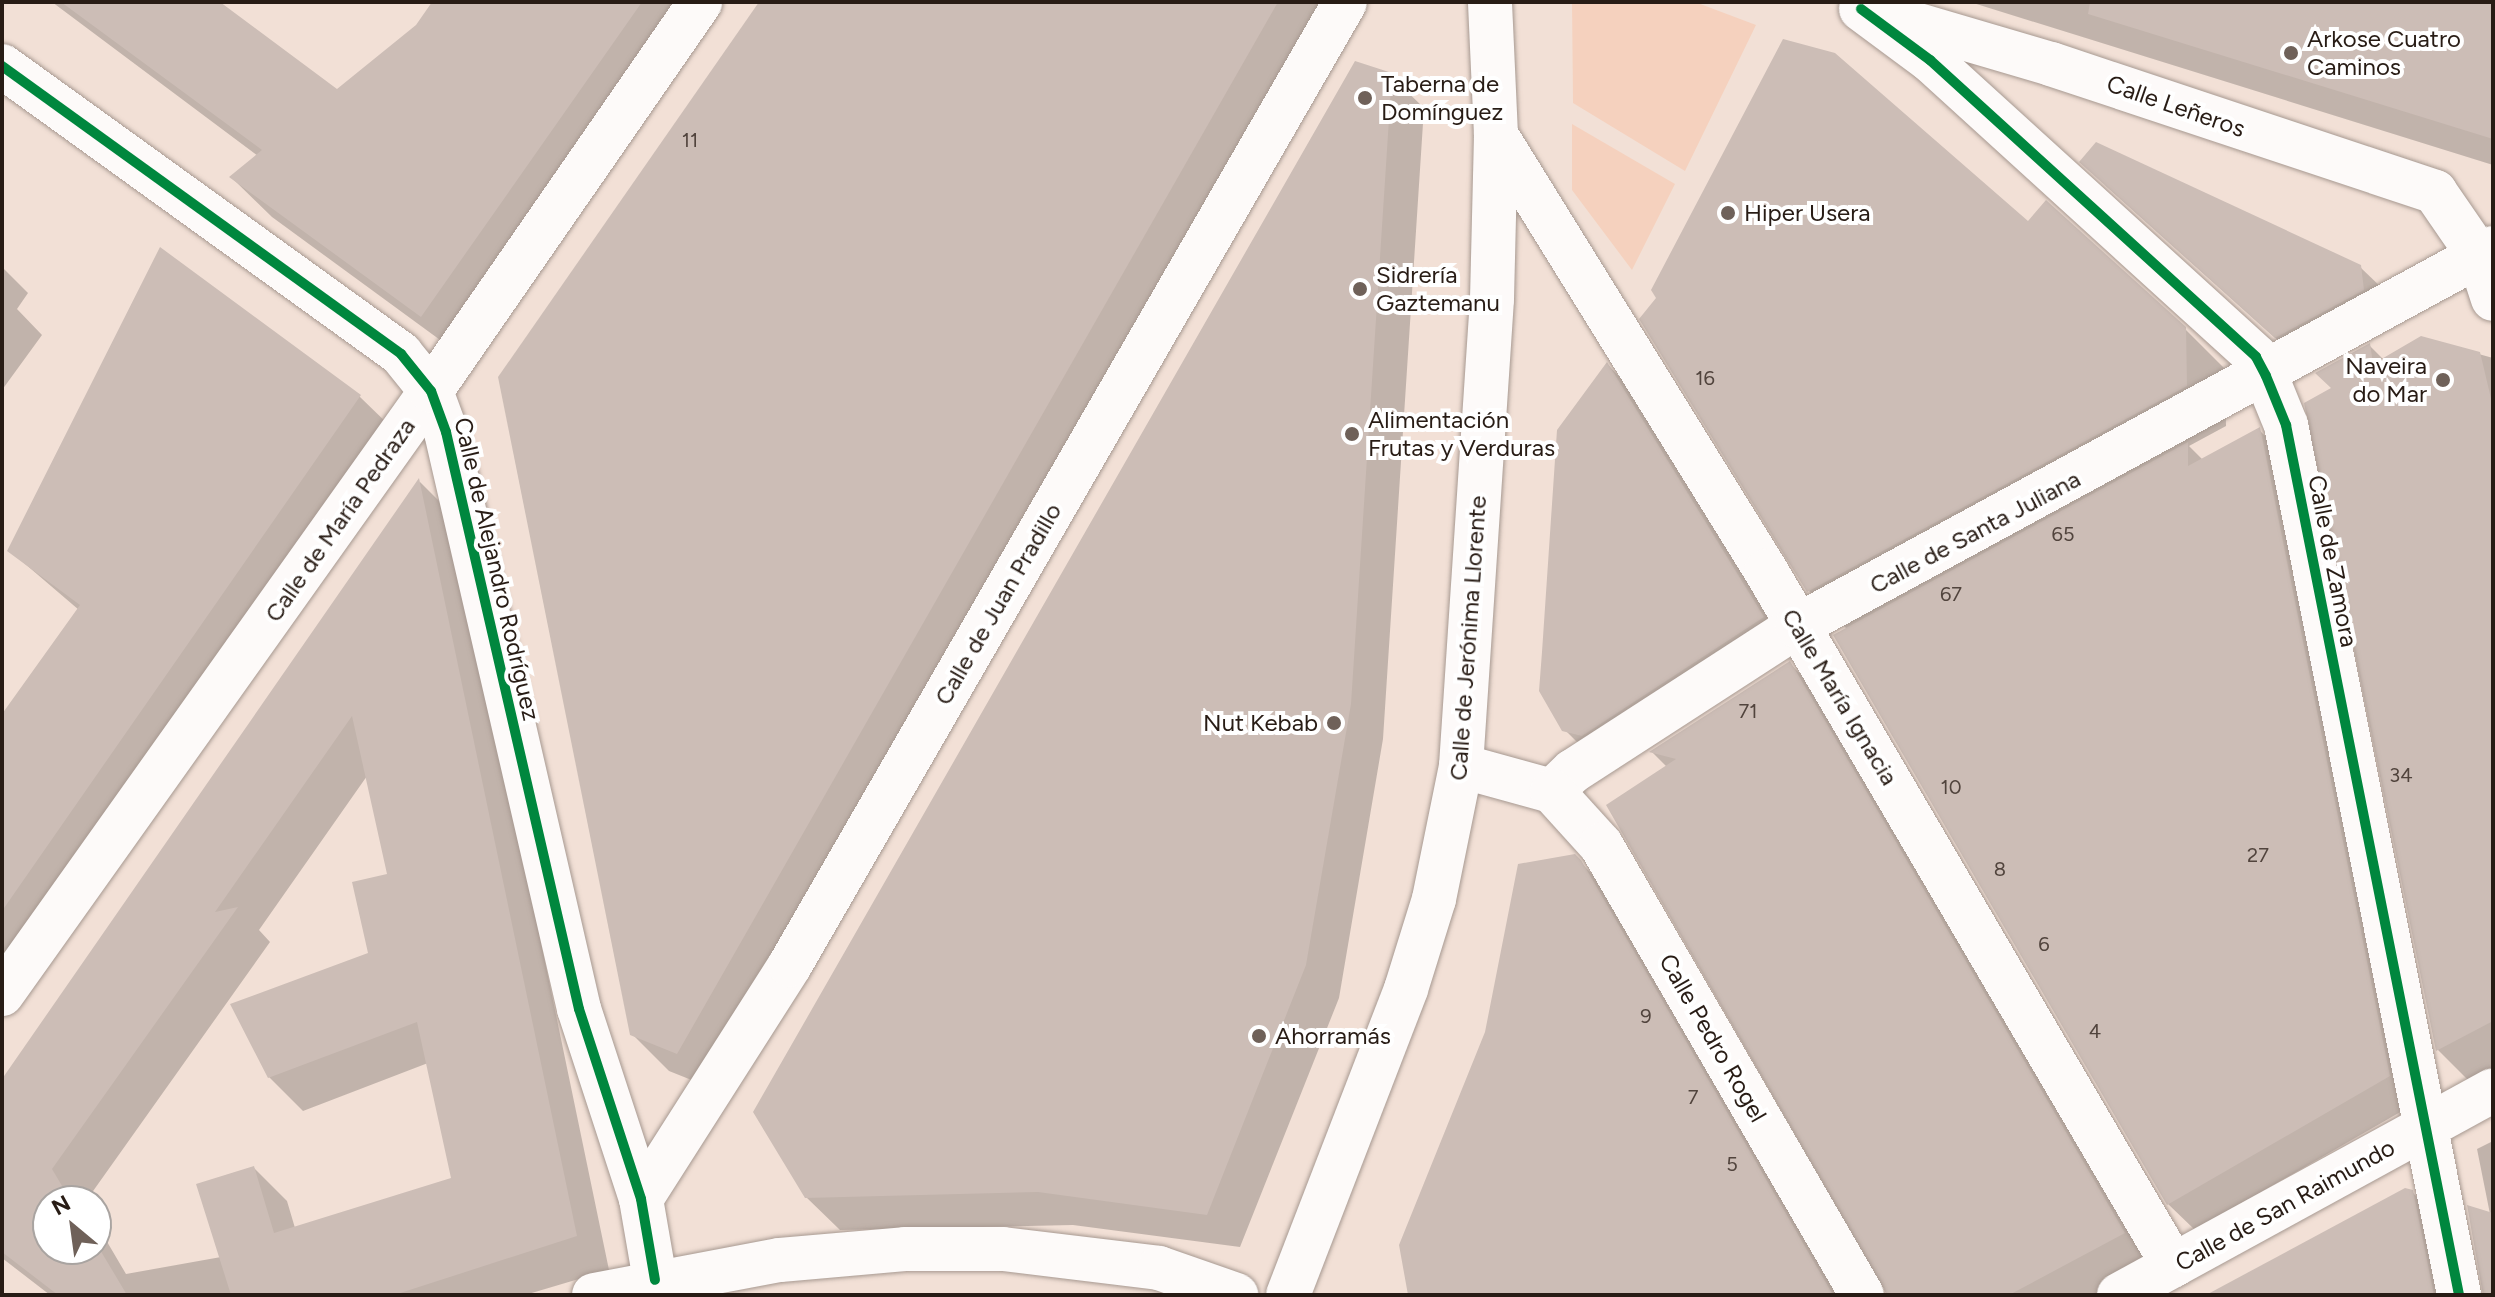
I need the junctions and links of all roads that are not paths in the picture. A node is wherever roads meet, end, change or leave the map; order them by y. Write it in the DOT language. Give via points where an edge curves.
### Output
graph roads {
  1 [pos="700,2"];
  2 [pos="1345,2"];
  3 [pos="1490,2"];
  4 [pos="1851,5"];
  5 [pos="2051,64"];
  6 [pos="2,66"];
  7 [pos="1496,135"];
  8 [pos="2020,146"];
  9 [pos="2486,252"];
  10 [pos="2493,299"];
  11 [pos="2266,376"];
  12 [pos="431,391"];
  13 [pos="1797,626"];
  14 [pos="1461,766"];
  15 [pos="1552,791"];
  16 [pos="2,994"];
  17 [pos="2493,1090"];
  18 [pos="2426,1128"];
  19 [pos="641,1199"];
  20 [pos="2173,1265"];
  21 [pos="655,1280"];
  22 [pos="594,1295"];
  23 [pos="1236,1295"];
  24 [pos="1288,1295"];
  25 [pos="1862,1295"];
  26 [pos="2119,1295"];
  27 [pos="2459,1295"];
  1 -- 12 [label="street, Calle de María Pedraza"];
  2 -- 19 [label="street, Calle de Juan Pradillo" via="790,965"];
  3 -- 7 [label="street, Calle de Jerónima Llorente"];
  4 -- 5 [label="street, Calle Leñeros"];
  4 -- 8 [label="street, Calle de Zamora" via="1930,60"];
  5 -- 8 [label="street" via="2010,83 2002,104"];
  5 -- 9 [label="street, Calle Leñeros" via="2435,192"];
  6 -- 12 [label="street, Calle de Alejandro Rodríguez" via="401,354"];
  7 -- 13 [label="street, Calle María Ignacia"];
  7 -- 14 [label="street, Calle de Jerónima Llorente" via="1492,299"];
  8 -- 11 [label="street, Calle de Zamora" via="2256,357"];
  9 -- 10 [label="street, Calle Leñeros"];
  9 -- 11 [label="street, Calle de Santa Juliana"];
  11 -- 13 [label="street, Calle de Santa Juliana"];
  11 -- 18 [label="street, Calle de Zamora" via="2286,425"];
  12 -- 16 [label="street, Calle de María Pedraza"];
  12 -- 19 [label="street, Calle de Alejandro Rodríguez" via="446,432 579,1009"];
  13 -- 15 [label="street, Calle de Santa Juliana" via="1573,771"];
  13 -- 20 [label="street, Calle María Ignacia"];
  14 -- 15 [label="street"];
  14 -- 24 [label="street, Calle de Jerónima Llorente" via="1434,899 1406,989"];
  15 -- 25 [label="street, Calle Pedro Rogel" via="1601,845"];
  17 -- 18 [label="street, Calle de San Raimundo"];
  18 -- 20 [label="street, Calle de San Raimundo"];
  18 -- 27 [label="street, Calle de Zamora"];
  19 -- 21 [label="street, Calle de Alejandro Rodríguez"];
  20 -- 26 [label="street, Calle de San Raimundo"];
  21 -- 22 [label="street"];
  21 -- 23 [label="street" via="780,1260 905,1249 1003,1249 1159,1268"];
}
